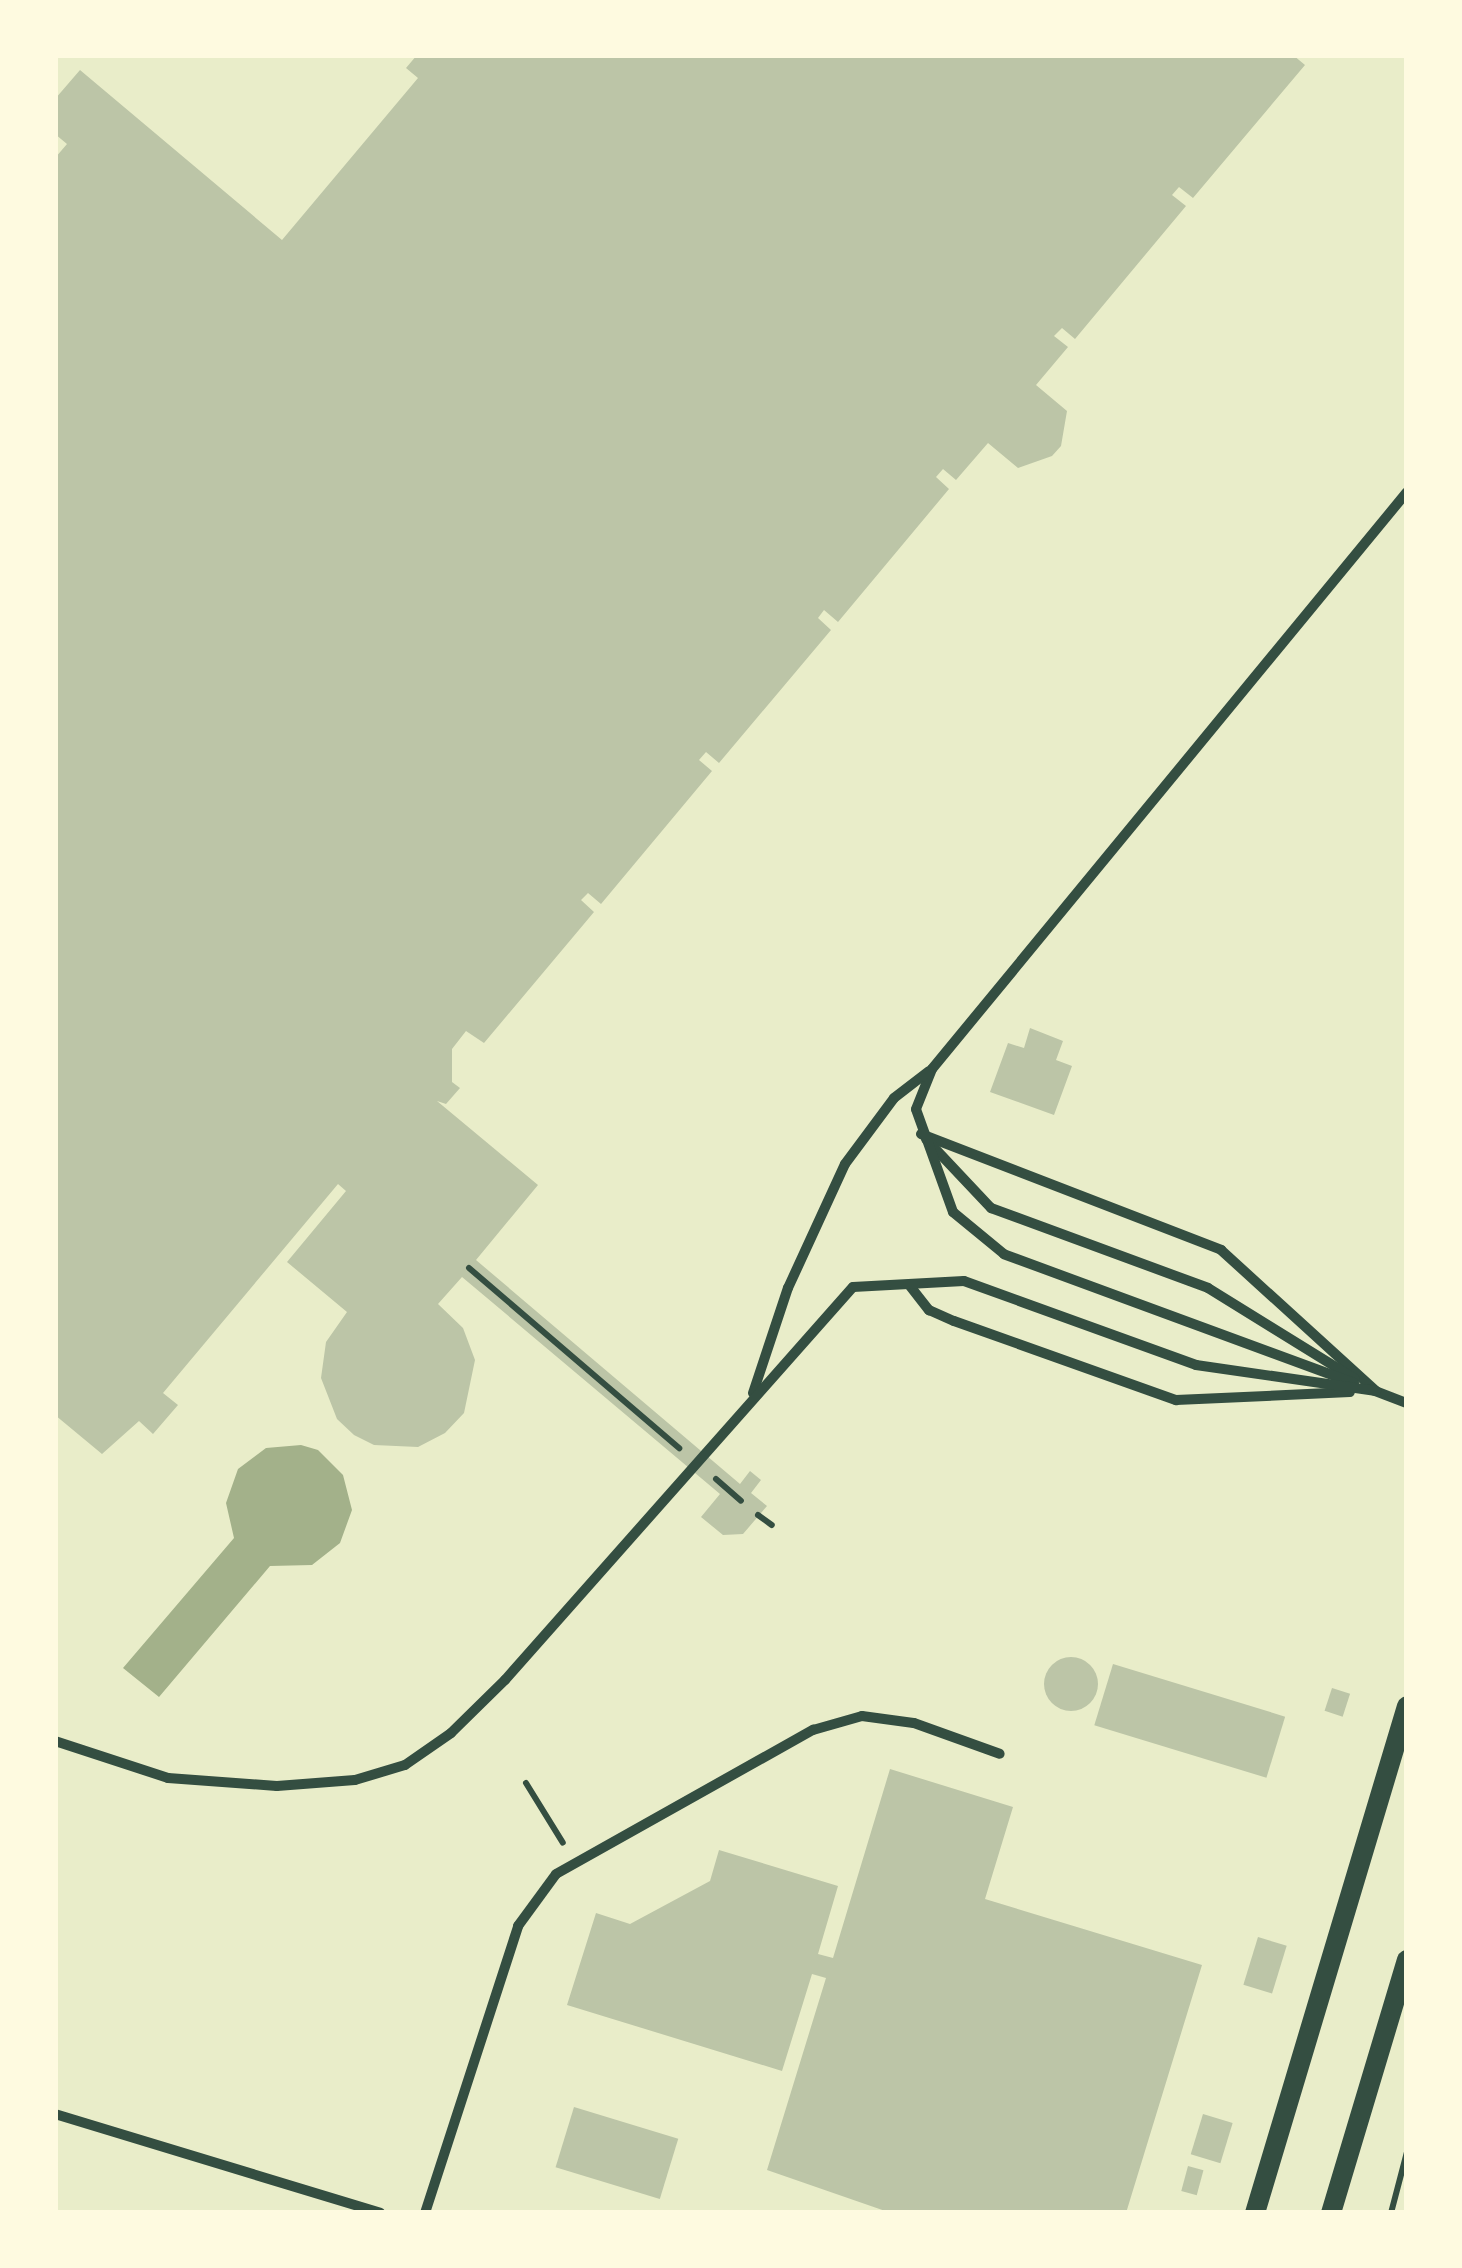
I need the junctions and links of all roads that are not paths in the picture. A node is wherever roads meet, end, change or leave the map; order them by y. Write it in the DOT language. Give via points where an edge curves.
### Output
graph roads {
  1 [pos="1407,492"];
  2 [pos="932,1070"];
  3 [pos="922,1134"];
  4 [pos="910,1286"];
  5 [pos="1376,1391"];
  6 [pos="751,1398"];
  7 [pos="1407,1403"];
  8 [pos="1407,1706"];
  9 [pos="55,1740"];
  10 [pos="1000,1754"];
  11 [pos="1407,1960"];
  12 [pos="55,2114"];
  13 [pos="380,2213"];
  14 [pos="425,2213"];
  15 [pos="1255,2213"];
  16 [pos="1331,2213"];
  1 -- 2 [label="street"];
  2 -- 3 [label="street" via="916,1110"];
  2 -- 6 [label="street" via="894,1098 846,1164 788,1288"];
  3 -- 5 [label="street" via="991,1208 1208,1288"];
  3 -- 5 [label="street" via="1221,1250"];
  3 -- 5 [label="street" via="953,1212 1004,1254"];
  4 -- 5 [label="street" via="964,1281 1196,1364"];
  4 -- 5 [label="street" via="929,1310 954,1322 1176,1400"];
  4 -- 6 [label="street" via="854,1286"];
  5 -- 7 [label="street"];
  6 -- 9 [label="street" via="505,1680 451,1733 405,1765 355,1780 277,1786 168,1778"];
  8 -- 15 [label="main road"];
  10 -- 14 [label="street" via="914,1724 862,1716 813,1730 556,1874 518,1926"];
  11 -- 16 [label="main road"];
  12 -- 13 [label="street"];
}
